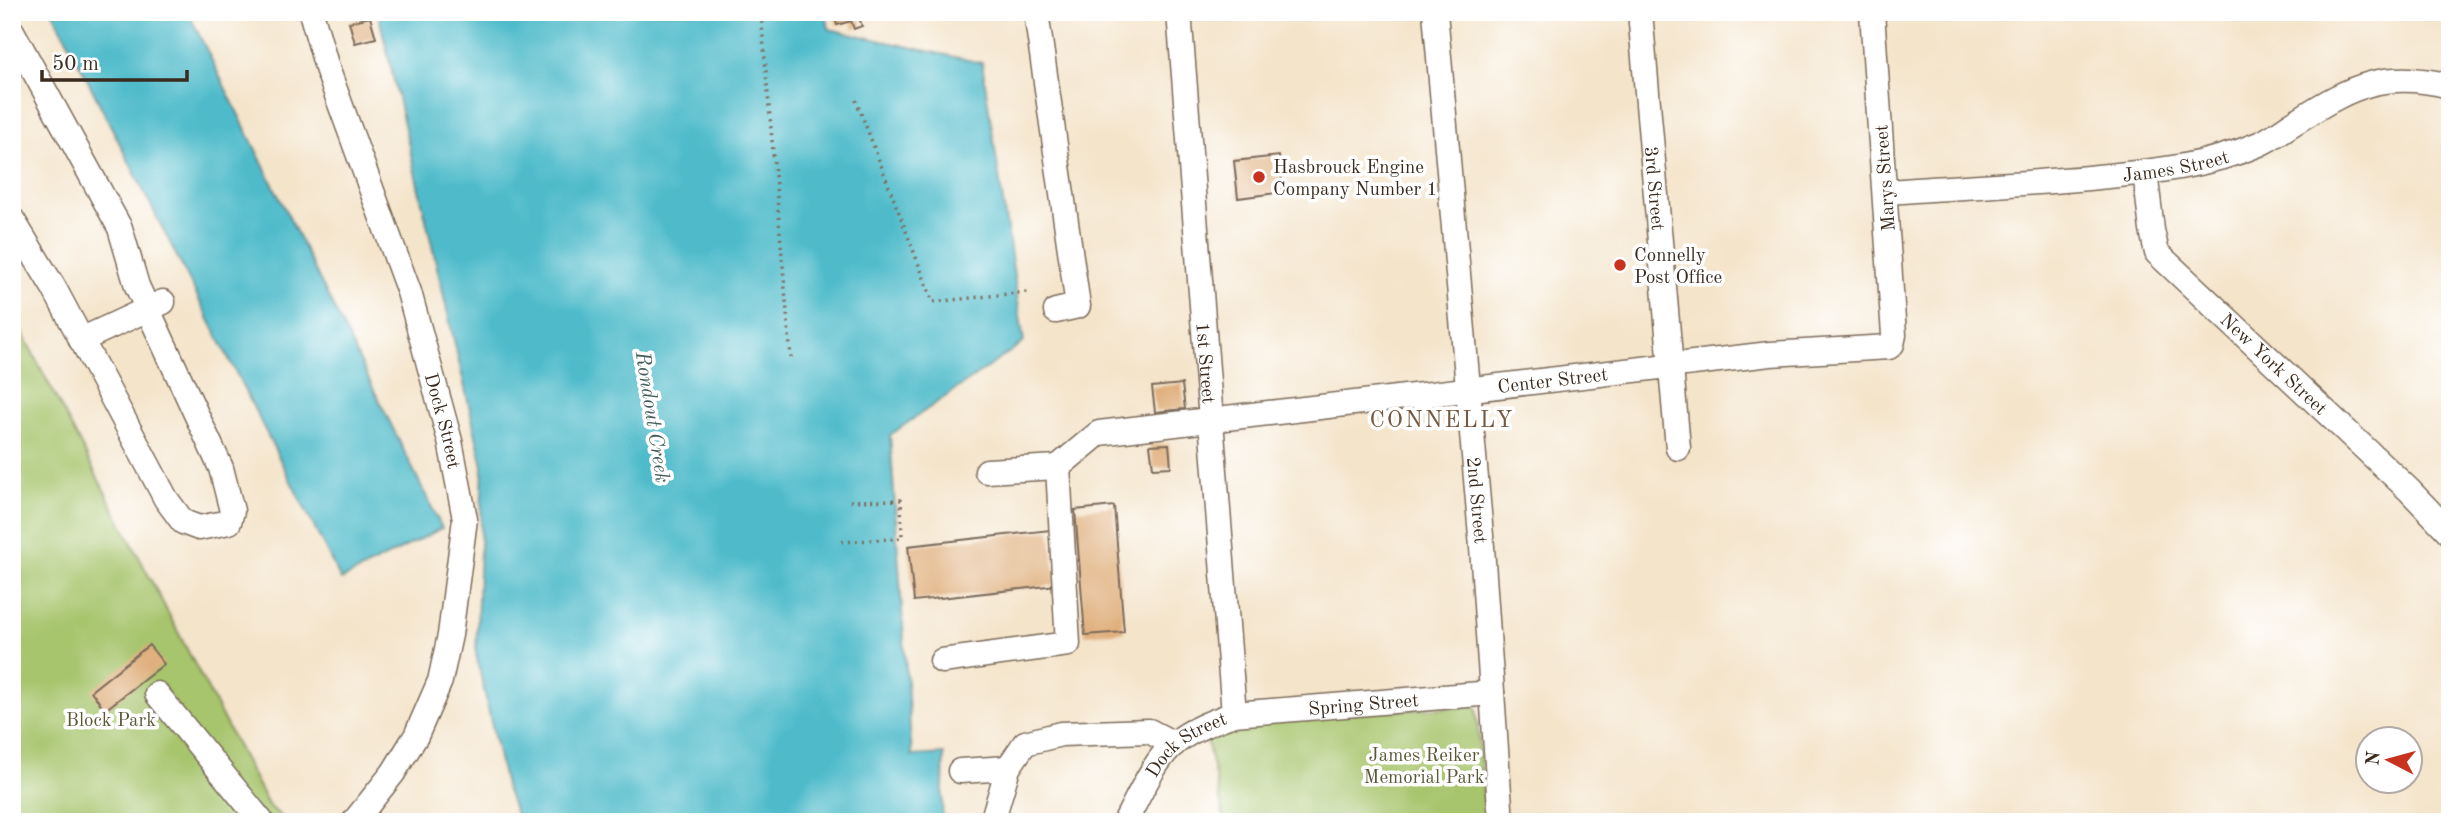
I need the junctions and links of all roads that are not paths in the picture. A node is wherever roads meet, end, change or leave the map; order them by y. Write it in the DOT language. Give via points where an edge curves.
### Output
graph roads {
  1 [pos="311,12"];
  2 [pos="1036,12"];
  3 [pos="1179,12"];
  4 [pos="1436,12"];
  5 [pos="1640,12"];
  6 [pos="1872,12"];
  7 [pos="12,31"];
  8 [pos="2450,86"];
  9 [pos="2145,172"];
  10 [pos="1885,192"];
  11 [pos="12,219"];
  12 [pos="155,306"];
  13 [pos="1056,311"];
  14 [pos="81,340"];
  15 [pos="1892,344"];
  16 [pos="1671,365"];
  17 [pos="1468,389"];
  18 [pos="1213,419"];
  19 [pos="1678,448"];
  20 [pos="1058,467"];
  21 [pos="987,471"];
  22 [pos="2450,533"];
  23 [pos="942,661"];
  24 [pos="157,694"];
  25 [pos="1492,694"];
  26 [pos="1234,714"];
  27 [pos="1174,744"];
  28 [pos="1008,768"];
  29 [pos="960,771"];
  30 [pos="262,822"];
  31 [pos="354,822"];
  32 [pos="992,822"];
  33 [pos="1125,822"];
  34 [pos="1502,822"];
  1 -- 31 [label="street, Dock Street" via="409,292 450,442 465,519 440,681 416,736"];
  2 -- 13 [label="street" via="1078,306"];
  3 -- 18 [label="street, 1st Street"];
  4 -- 17 [label="street, 2nd Street"];
  5 -- 16 [label="street, 3rd Street"];
  6 -- 10 [label="street, Marys Street"];
  7 -- 12 [label="street" via="120,228 137,286"];
  8 -- 9 [label="street, James Street" via="2407,79 2360,86 2261,143 2219,159"];
  9 -- 10 [label="street, James Street"];
  9 -- 22 [label="street, New York Street" via="2157,253"];
  10 -- 15 [label="street, Marys Street"];
  11 -- 14 [label="street"];
  12 -- 14 [label="street"];
  12 -- 14 [label="street" via="221,468 232,511 229,522 199,528 183,522 166,499"];
  15 -- 16 [label="street, Center Street"];
  16 -- 17 [label="street, Center Street"];
  16 -- 19 [label="street, 3rd Street"];
  17 -- 18 [label="street, Center Street"];
  17 -- 25 [label="street, 2nd Street"];
  18 -- 20 [label="street, Center Street" via="1100,433"];
  18 -- 26 [label="street, 1st Street"];
  20 -- 21 [label="street"];
  20 -- 23 [label="street" via="1068,644"];
  24 -- 30 [label="street"];
  25 -- 26 [label="street, Spring Street"];
  25 -- 34 [label="street, 2nd Street"];
  26 -- 27 [label="street, Dock Street" via="1204,725"];
  27 -- 28 [label="street" via="1149,731 1061,734 1025,743"];
  27 -- 33 [label="street, Dock Street" via="1154,769"];
  28 -- 29 [label="street"];
  28 -- 32 [label="street"];
}
